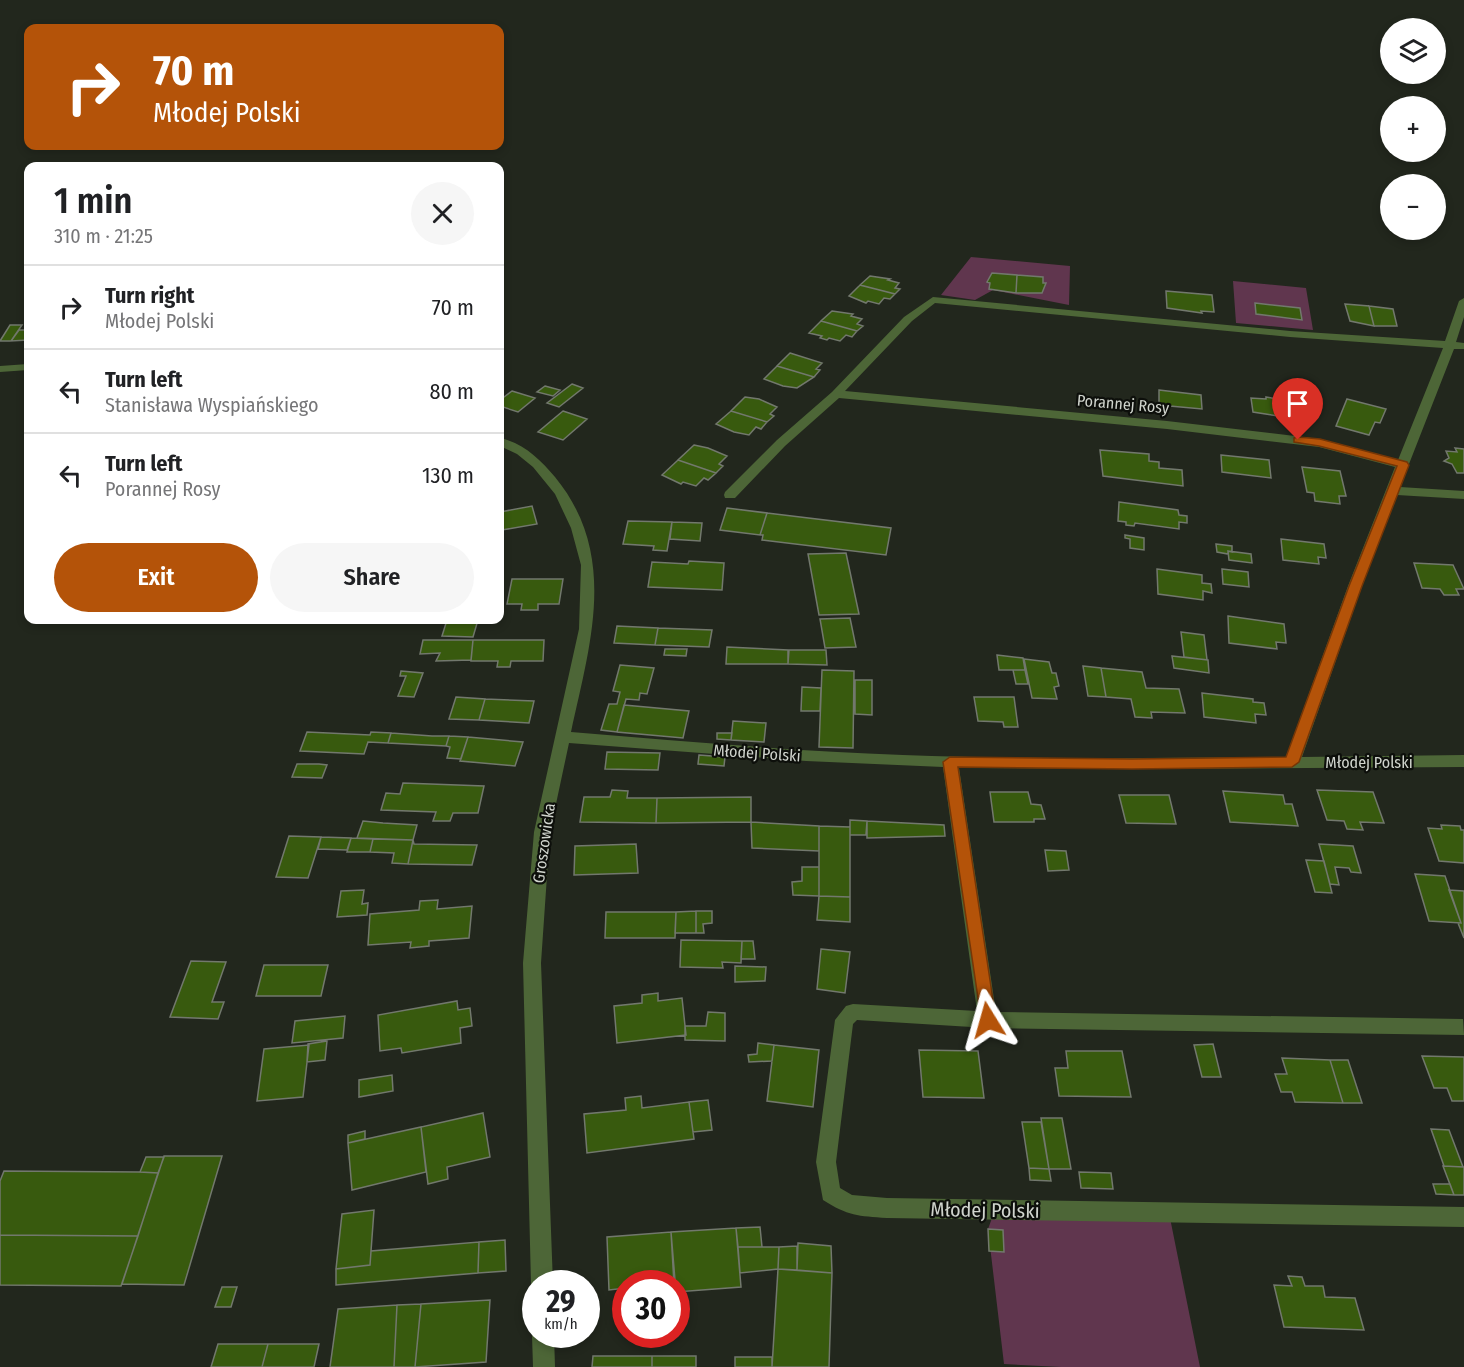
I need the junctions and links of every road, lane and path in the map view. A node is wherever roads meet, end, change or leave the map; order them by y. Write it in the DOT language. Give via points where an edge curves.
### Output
graph roads {
  1 [pos="1464,301"];
  2 [pos="1449,346"];
  3 [pos="1464,346"];
  4 [pos="24,367"];
  5 [pos="0,369"];
  6 [pos="836,394"];
  7 [pos="504,443"];
  8 [pos="1403,465"];
  9 [pos="1394,492"];
  10 [pos="730,495"];
  11 [pos="1464,495"];
  12 [pos="563,737"];
  13 [pos="1464,761"];
  14 [pos="950,762"];
  15 [pos="1292,762"];
  16 [pos="988,1020"];
  17 [pos="1463,1027"];
  18 [pos="1464,1217"];
  19 [pos="542,1270"];
  20 [pos="543,1348"];
  21 [pos="544,1367"];
  1 -- 2 [label="street"];
  2 -- 3 [label="street"];
  2 -- 6 [label="street" via="933,300 908,319"];
  2 -- 8 [label="street"];
  4 -- 5 [label="street"];
  6 -- 8 [label="street, Porannej Rosy" via="1320,443"];
  6 -- 10 [label="street"];
  7 -- 12 [label="street, Groszowicka" via="537,464 561,493 578,528 588,565 586,629"];
  8 -- 9 [label="street"];
  9 -- 11 [label="street"];
  9 -- 15 [label="street"];
  12 -- 14 [label="street, Młodej Polski" via="821,757"];
  12 -- 19 [label="street, Groszowicka" via="542,832 532,963"];
  13 -- 15 [label="street, Młodej Polski"];
  14 -- 15 [label="street, Młodej Polski"];
  14 -- 16 [label="street"];
  16 -- 17 [label="street, Młodej Polski"];
  16 -- 18 [label="street, Młodej Polski" via="869,1012 853,1012 844,1020 826,1162 830,1193 849,1205 887,1208"];
  20 -- 21 [label="street"];
}
